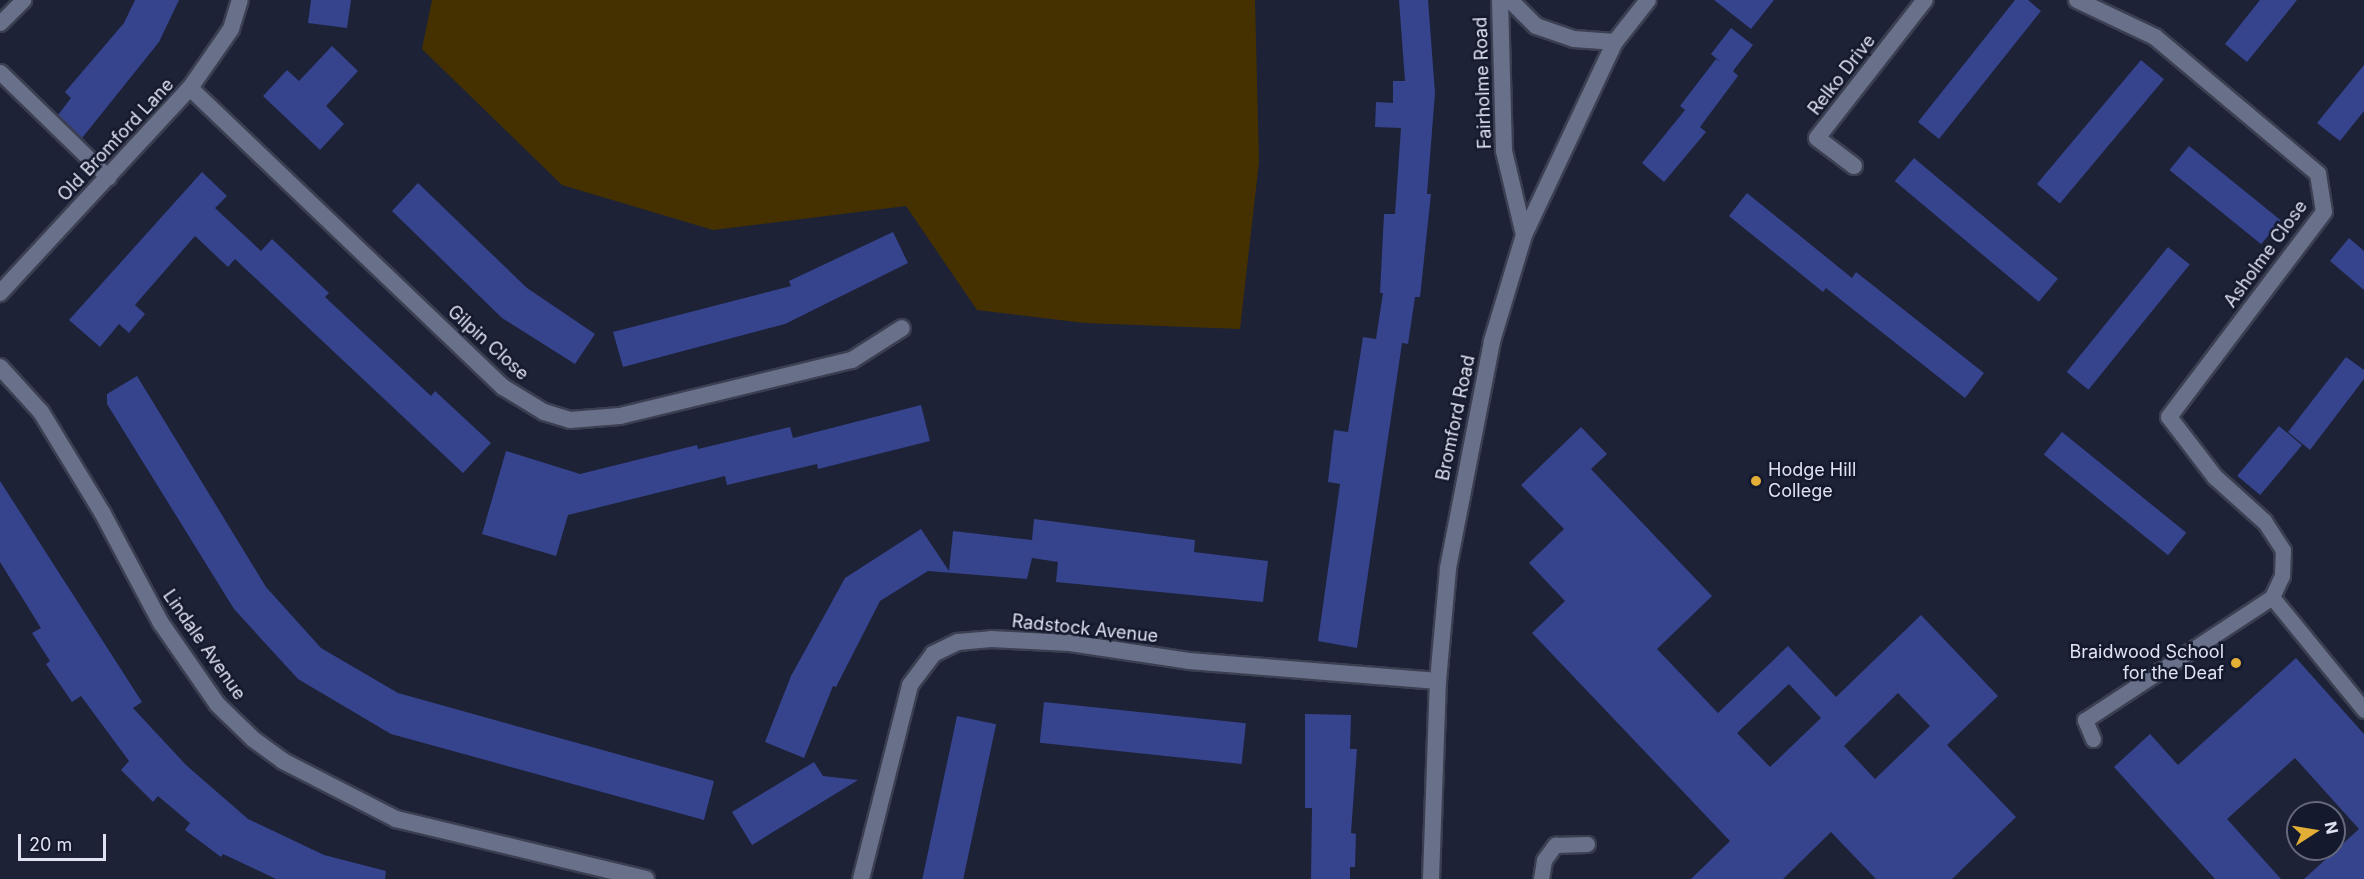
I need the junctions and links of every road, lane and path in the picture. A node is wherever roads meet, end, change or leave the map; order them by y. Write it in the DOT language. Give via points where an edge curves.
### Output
graph roads {
  1 [pos="23,0"];
  2 [pos="240,0"];
  3 [pos="1500,0"];
  4 [pos="1510,0"];
  5 [pos="1648,0"];
  6 [pos="1925,0"];
  7 [pos="2077,0"];
  8 [pos="0,23"];
  9 [pos="1615,42"];
  10 [pos="0,72"];
  11 [pos="190,88"];
  12 [pos="1854,166"];
  13 [pos="108,177"];
  14 [pos="1524,235"];
  15 [pos="0,293"];
  16 [pos="902,328"];
  17 [pos="0,367"];
  18 [pos="2265,522"];
  19 [pos="2271,597"];
  20 [pos="1438,681"];
  21 [pos="2364,710"];
  22 [pos="2093,739"];
  23 [pos="1587,844"];
  24 [pos="646,879"];
  25 [pos="861,879"];
  26 [pos="1431,879"];
  27 [pos="1541,879"];
  1 -- 8 [label="lane"];
  2 -- 11 [label="street, Old Bromford Lane" via="231,29"];
  3 -- 14 [label="street, Fairholme Road" via="1504,151"];
  4 -- 9 [label="street" via="1536,26 1574,39"];
  5 -- 9 [label="street, Bromford Road"];
  6 -- 12 [label="street, Relko Drive" via="1817,138"];
  7 -- 18 [label="street, Asholme Close" via="2155,37 2318,174 2324,212 2169,417 2215,477"];
  9 -- 14 [label="street, Bromford Road"];
  10 -- 13 [label="lane"];
  11 -- 13 [label="street, Old Bromford Lane"];
  11 -- 16 [label="street, Gilpin Close" via="503,387 544,412 570,420 631,413 852,360"];
  13 -- 15 [label="street, Old Bromford Lane"];
  14 -- 20 [label="street, Bromford Road" via="1492,341 1466,460 1448,568"];
  17 -- 24 [label="street, Lindale Avenue" via="41,412 103,514 161,623 217,704 253,739 283,761 396,819"];
  18 -- 19 [label="lane" via="2283,550 2282,576"];
  19 -- 21 [label="lane"];
  19 -- 22 [label="lane" via="2085,720"];
  20 -- 25 [label="street, Radstock Avenue" via="1189,661 1070,643 991,639 958,642 933,654 910,685"];
  20 -- 26 [label="street, Bromford Road"];
  23 -- 27 [label="lane" via="1555,845 1544,860"];
}
